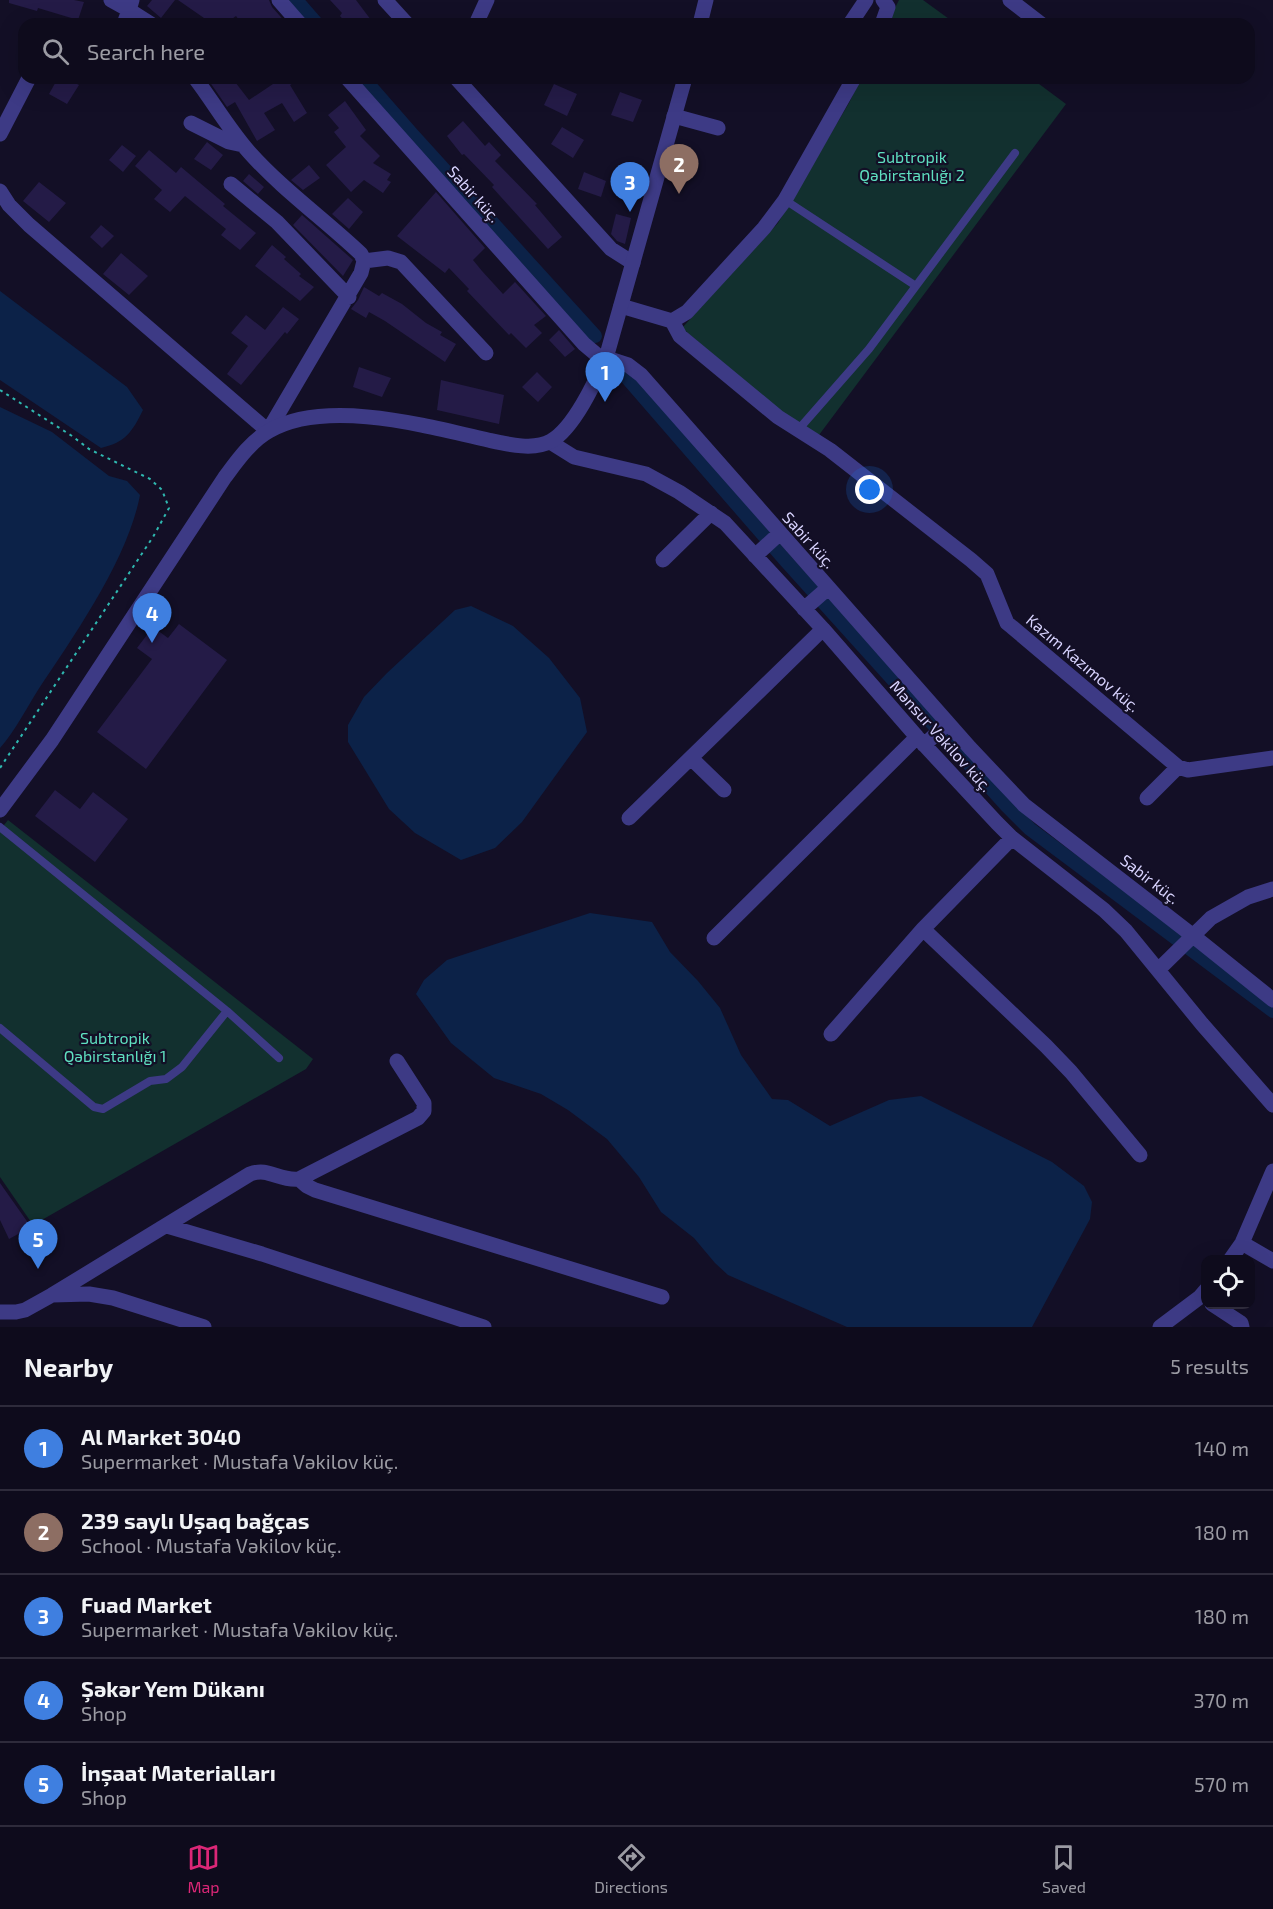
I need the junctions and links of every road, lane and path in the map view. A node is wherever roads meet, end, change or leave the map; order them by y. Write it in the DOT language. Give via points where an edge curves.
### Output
graph roads {
  1 [pos="111,0"];
  2 [pos="279,0"];
  3 [pos="385,0"];
  4 [pos="487,0"];
  5 [pos="706,0"];
  6 [pos="866,0"];
  7 [pos="883,0"];
  8 [pos="1010,0"];
  9 [pos="128,11"];
  10 [pos="295,18"];
  11 [pos="402,18"];
  12 [pos="479,18"];
  13 [pos="702,18"];
  14 [pos="854,18"];
  15 [pos="884,18"];
  16 [pos="1033,18"];
  17 [pos="26,84"];
  18 [pos="199,84"];
  19 [pos="351,84"];
  20 [pos="461,84"];
  21 [pos="683,84"];
  22 [pos="851,84"];
  23 [pos="674,116"];
  24 [pos="191,123"];
  25 [pos="718,128"];
  26 [pos="0,134"];
  27 [pos="243,145"];
  28 [pos="1015,153"];
  29 [pos="231,184"];
  30 [pos="0,191"];
  31 [pos="784,200"];
  32 [pos="364,261"];
  33 [pos="633,263"];
  34 [pos="916,286"];
  35 [pos="349,297"];
  36 [pos="621,306"];
  37 [pos="672,321"];
  38 [pos="486,353"];
  39 [pos="606,358"];
  40 [pos="0,390"];
  41 [pos="798,430"];
  42 [pos="268,432"];
  43 [pos="550,442"];
  44 [pos="711,513"];
  45 [pos="779,534"];
  46 [pos="755,556"];
  47 [pos="663,560"];
  48 [pos="828,588"];
  49 [pos="804,609"];
  50 [pos="823,629"];
  51 [pos="948,723"];
  52 [pos="920,741"];
  53 [pos="691,758"];
  54 [pos="1273,758"];
  55 [pos="1178,767"];
  56 [pos="0,768"];
  57 [pos="724,790"];
  58 [pos="1147,798"];
  59 [pos="0,810"];
  60 [pos="629,818"];
  61 [pos="0,826"];
  62 [pos="1012,837"];
  63 [pos="1273,889"];
  64 [pos="923,929"];
  65 [pos="1192,935"];
  66 [pos="714,938"];
  67 [pos="1158,970"];
  68 [pos="1273,1000"];
  69 [pos="227,1011"];
  70 [pos="0,1028"];
  71 [pos="831,1034"];
  72 [pos="279,1058"];
  73 [pos="397,1061"];
  74 [pos="1271,1099"];
  75 [pos="1140,1155"];
  76 [pos="1273,1171"];
  77 [pos="298,1179"];
  78 [pos="167,1226"];
  79 [pos="1242,1243"];
  80 [pos="1234,1255"];
  81 [pos="1273,1261"];
  82 [pos="52,1295"];
  83 [pos="662,1297"];
  84 [pos="1201,1301"];
  85 [pos="1221,1309"];
  86 [pos="0,1312"];
  87 [pos="204,1327"];
  88 [pos="484,1327"];
  89 [pos="1160,1327"];
  90 [pos="1242,1327"];
  1 -- 9 [label="street"];
  2 -- 10 [label="street"];
  3 -- 11 [label="street"];
  4 -- 12 [label="street"];
  5 -- 13 [label="street"];
  6 -- 14 [label="street"];
  7 -- 15 [label="street" via="888,7"];
  8 -- 16 [label="street"];
  17 -- 26 [label="street"];
  18 -- 27 [label="street"];
  19 -- 39 [label="street, Sabir küç." via="584,345"];
  20 -- 33 [label="street" via="610,249"];
  21 -- 23 [label="street"];
  22 -- 31 [label="street"];
  23 -- 25 [label="street"];
  23 -- 33 [label="street"];
  24 -- 27 [label="street"];
  27 -- 32 [label="street"];
  28 -- 34 [label="lane"];
  29 -- 35 [label="street" via="277,222"];
  30 -- 42 [label="street" via="29,225"];
  31 -- 34 [label="lane"];
  31 -- 37 [label="street" via="764,228 687,312"];
  32 -- 35 [label="street"];
  32 -- 38 [label="street" via="388,258 401,262"];
  33 -- 36 [label="street"];
  34 -- 41 [label="lane" via="869,350"];
  35 -- 42 [label="street"];
  36 -- 37 [label="street"];
  36 -- 39 [label="street"];
  37 -- 41 [label="street, Kazım Kazımov küç." via="680,336"];
  39 -- 43 [label="street" via="573,417"];
  39 -- 45 [label="street, Sabir küç." via="628,365 640,375"];
  40 -- 56 [label="path" via="89,449 150,479 162,490 169,508"];
  41 -- 55 [label="street, Kazım Kazımov küç." via="830,450 987,574 1007,623"];
  42 -- 43 [label="street" via="306,418 348,416 520,445"];
  42 -- 59 [label="street" via="225,477 52,740"];
  43 -- 44 [label="street, Mənsur Vəkilov küç." via="574,457 645,474"];
  44 -- 46 [label="street, Mənsur Vəkilov küç."];
  44 -- 47 [label="street"];
  45 -- 46 [label="street"];
  45 -- 48 [label="street, Sabir küç."];
  46 -- 49 [label="street, Mənsur Vəkilov küç."];
  48 -- 49 [label="street"];
  48 -- 51 [label="street, Sabir küç."];
  49 -- 50 [label="street, Mənsur Vəkilov küç."];
  50 -- 52 [label="street, Mənsur Vəkilov küç."];
  50 -- 53 [label="street"];
  51 -- 52 [label="street"];
  51 -- 65 [label="street, Sabir küç." via="1024,805"];
  52 -- 62 [label="street, Mənsur Vəkilov küç."];
  52 -- 66 [label="street"];
  53 -- 57 [label="street"];
  53 -- 60 [label="street"];
  54 -- 55 [label="street" via="1188,770"];
  55 -- 58 [label="street"];
  61 -- 69 [label="lane"];
  62 -- 64 [label="street"];
  62 -- 67 [label="street, Mənsur Vəkilov küç." via="1104,910"];
  63 -- 65 [label="street" via="1232,905"];
  64 -- 71 [label="street"];
  64 -- 75 [label="street" via="1071,1072"];
  65 -- 67 [label="street"];
  65 -- 68 [label="street, Sabir küç."];
  67 -- 74 [label="street, Mənsur Vəkilov küç."];
  69 -- 70 [label="lane" via="182,1067 104,1109 94,1107"];
  69 -- 72 [label="lane"];
  73 -- 77 [label="street" via="424,1103 424,1111 418,1118"];
  76 -- 79 [label="street"];
  77 -- 78 [label="street" via="258,1171"];
  77 -- 83 [label="street" via="315,1190"];
  78 -- 82 [label="street"];
  78 -- 88 [label="street"];
  79 -- 80 [label="street"];
  79 -- 81 [label="street"];
  82 -- 86 [label="street" via="25,1310"];
  82 -- 87 [label="street" via="113,1298"];
  84 -- 89 [label="street"];
  85 -- 90 [label="street"];
}
